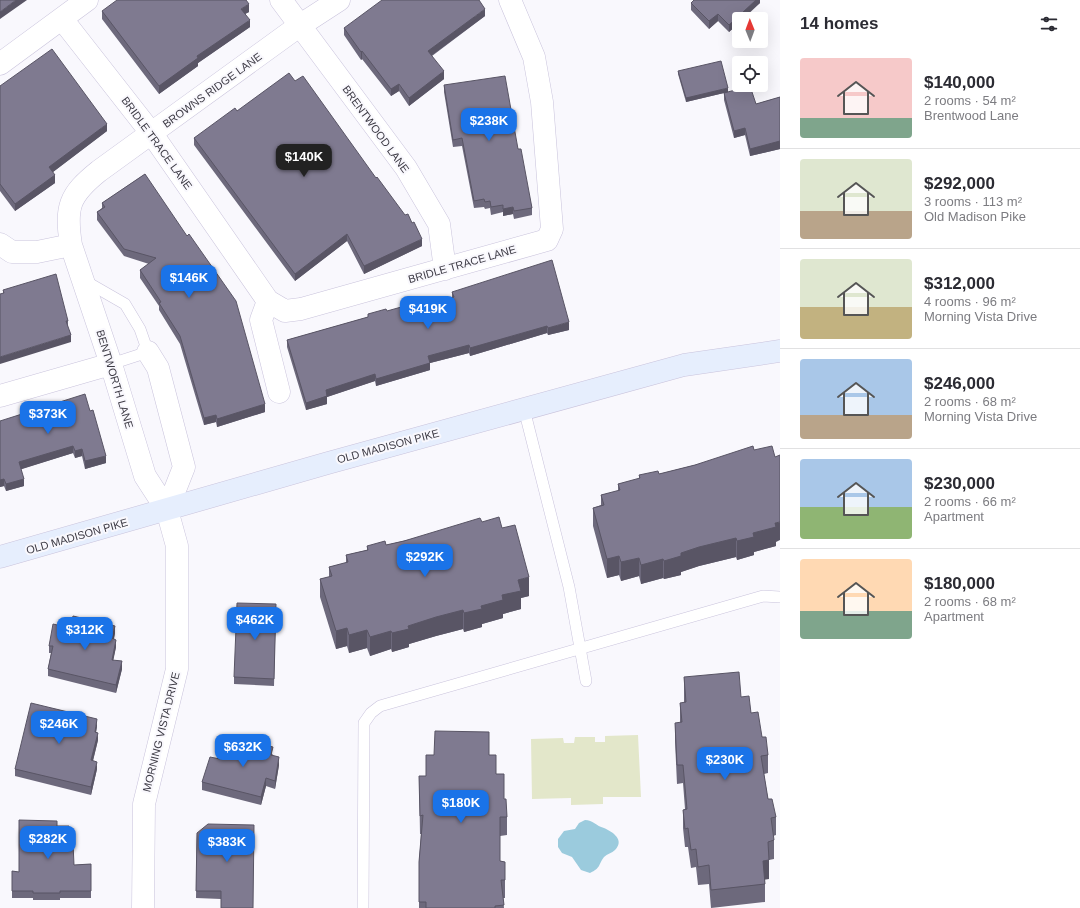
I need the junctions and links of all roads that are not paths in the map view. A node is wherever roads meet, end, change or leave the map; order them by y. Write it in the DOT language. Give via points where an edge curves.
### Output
graph roads {
  1 [pos="87,0"];
  2 [pos="281,0"];
  3 [pos="339,0"];
  4 [pos="510,0"];
  5 [pos="62,19"];
  6 [pos="299,26"];
  7 [pos="0,64"];
  8 [pos="152,134"];
  9 [pos="0,244"];
  10 [pos="71,245"];
  11 [pos="445,269"];
  12 [pos="84,281"];
  13 [pos="268,301"];
  14 [pos="780,351"];
  15 [pos="148,352"];
  16 [pos="111,364"];
  17 [pos="279,392"];
  18 [pos="0,396"];
  19 [pos="524,409"];
  20 [pos="167,510"];
  21 [pos="0,557"];
  22 [pos="780,597"];
  23 [pos="580,648"];
  24 [pos="586,681"];
  25 [pos="142,908"];
  26 [pos="363,908"];
  1 -- 5 [label="street"];
  2 -- 6 [label="street, BRENTWOOD LANE"];
  3 -- 6 [label="street, BROWNS RIDGE LANE"];
  4 -- 11 [label="street, BRIDLE TRACE LANE" via="534,57 542,102 552,229 547,240"];
  5 -- 7 [label="street"];
  5 -- 8 [label="street, BRIDLE TRACE LANE"];
  6 -- 8 [label="street, BROWNS RIDGE LANE"];
  6 -- 11 [label="street, BRENTWOOD LANE" via="413,181 439,224"];
  8 -- 10 [label="street, BROWNS RIDGE LANE" via="81,186 70,206 68,225"];
  8 -- 13 [label="street, BRIDLE TRACE LANE"];
  9 -- 10 [label="street" via="12,252 31,252"];
  10 -- 12 [label="street, BENTWORTH LANE"];
  11 -- 13 [label="street, BRIDLE TRACE LANE" via="301,309 285,310"];
  12 -- 15 [label="lane" via="125,304 140,329"];
  12 -- 16 [label="street, BENTWORTH LANE"];
  13 -- 17 [label="street" via="261,320"];
  14 -- 19 [label="main road, OLD MADISON PIKE" via="684,365"];
  15 -- 16 [label="lane"];
  15 -- 20 [label="street" via="158,368 184,467"];
  16 -- 18 [label="street"];
  16 -- 20 [label="street, BENTWORTH LANE" via="145,476"];
  19 -- 20 [label="main road, OLD MADISON PIKE"];
  19 -- 23 [label="lane" via="569,587"];
  20 -- 21 [label="main road, OLD MADISON PIKE"];
  20 -- 25 [label="street, MORNING VISTA DRIVE" via="176,546 177,669 144,804"];
  22 -- 23 [label="lane" via="763,596"];
  23 -- 24 [label="lane"];
  23 -- 26 [label="lane" via="380,706 371,713 364,723"];
}
